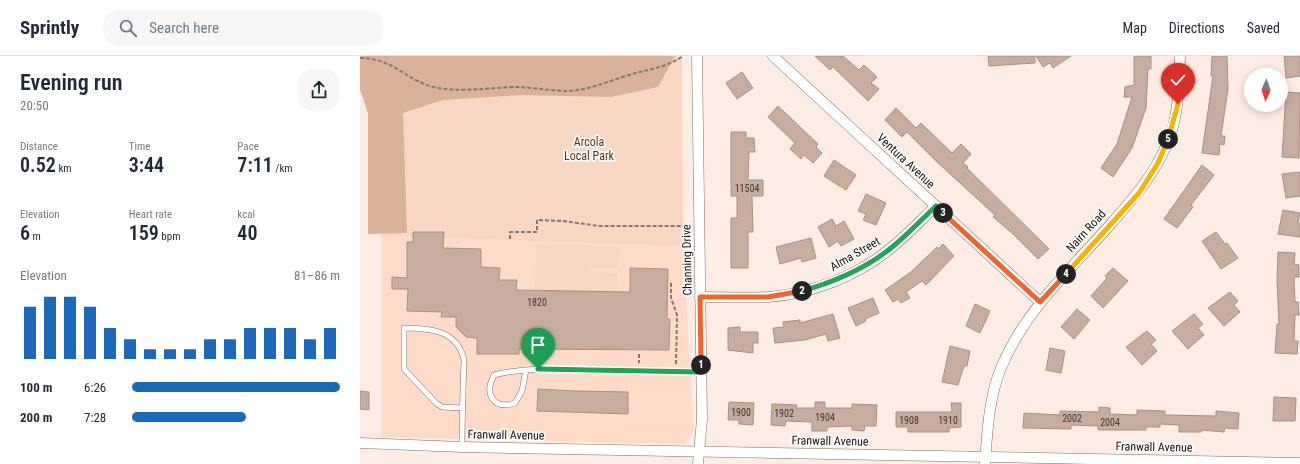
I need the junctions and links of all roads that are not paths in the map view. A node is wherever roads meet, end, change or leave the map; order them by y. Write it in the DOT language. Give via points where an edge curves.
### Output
graph roads {
  1 [pos="697,56"];
  2 [pos="773,56"];
  3 [pos="1180,56"];
  4 [pos="936,206"];
  5 [pos="700,297"];
  6 [pos="1040,302"];
  7 [pos="526,370"];
  8 [pos="701,372"];
  9 [pos="463,408"];
  10 [pos="360,443"];
  11 [pos="462,447"];
  12 [pos="700,452"];
  13 [pos="986,460"];
  14 [pos="698,464"];
  15 [pos="1300,464"];
  1 -- 5 [label="street, Channing Drive"];
  2 -- 4 [label="street, Ventura Avenue"];
  3 -- 6 [label="street, Nairn Road" via="1178,104 1171,134 1158,163 1139,193"];
  4 -- 5 [label="street, Alma Street" via="890,249 859,269 830,283 768,297"];
  4 -- 6 [label="street, Ventura Avenue"];
  5 -- 8 [label="street, Channing Drive"];
  6 -- 13 [label="street, Nairn Road" via="1015,340 1000,370 992,400"];
  7 -- 7 [label="lane" via="494,375 490,384 490,394 494,400 508,405 515,403 522,391"];
  7 -- 8 [label="lane"];
  8 -- 12 [label="street, Channing Drive"];
  9 -- 9 [label="lane" via="464,360 456,343 438,330 404,328 404,369 442,407"];
  9 -- 11 [label="lane"];
  10 -- 11 [label="street, Franwall Avenue"];
  11 -- 12 [label="street, Franwall Avenue"];
  12 -- 13 [label="street, Franwall Avenue"];
  12 -- 14 [label="street, Channing Drive"];
  13 -- 15 [label="street, Franwall Avenue"];
}
